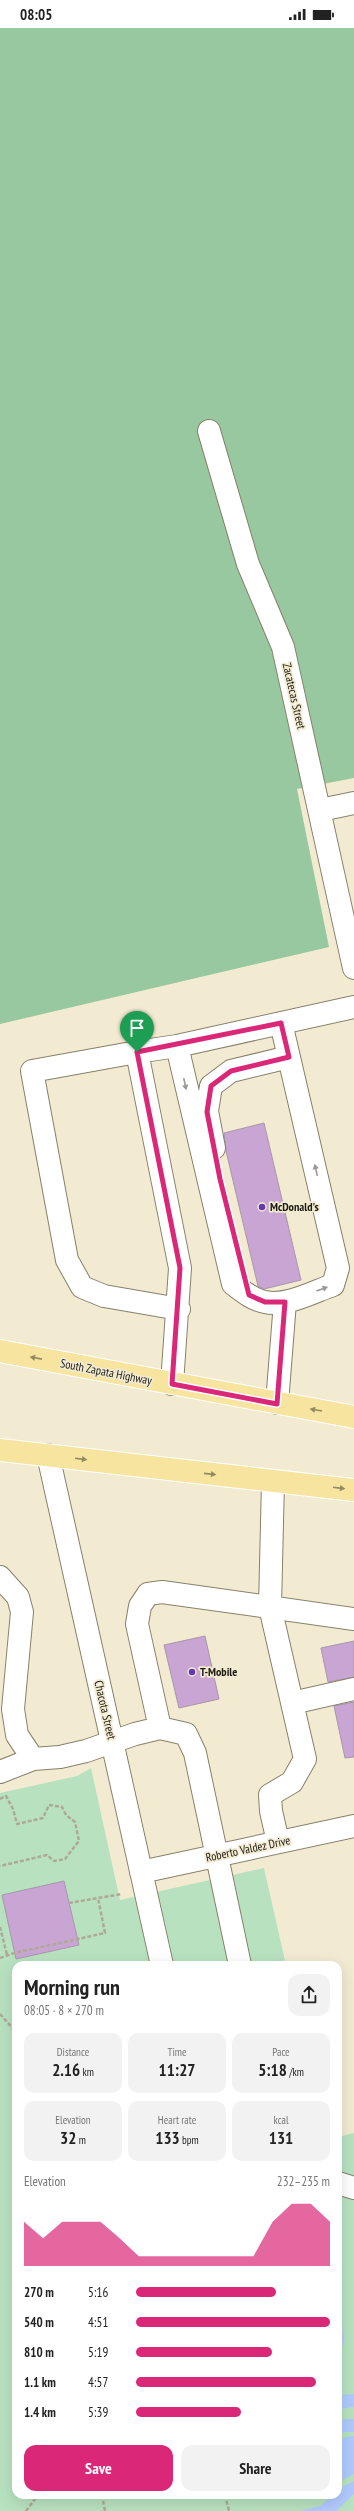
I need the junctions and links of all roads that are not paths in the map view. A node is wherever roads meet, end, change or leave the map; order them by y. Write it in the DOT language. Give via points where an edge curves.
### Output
graph roads {
  1 [pos="209,431"];
  2 [pos="354,803"];
  3 [pos="320,810"];
  4 [pos="354,968"];
  5 [pos="354,1007"];
  6 [pos="281,1023"];
  7 [pos="177,1046"];
  8 [pos="137,1052"];
  9 [pos="289,1057"];
  10 [pos="249,1295"];
  11 [pos="285,1302"];
  12 [pos="179,1309"];
  13 [pos="0,1351"];
  14 [pos="172,1384"];
  15 [pos="277,1404"];
  16 [pos="354,1417"];
  17 [pos="0,1450"];
  18 [pos="48,1455"];
  19 [pos="273,1481"];
  20 [pos="354,1490"];
  21 [pos="0,1577"];
  22 [pos="270,1607"];
  23 [pos="354,1619"];
  24 [pos="354,1689"];
  25 [pos="292,1703"];
  26 [pos="160,1728"];
  27 [pos="112,1741"];
  28 [pos="33,1759"];
  29 [pos="0,1772"];
  30 [pos="354,1826"];
  31 [pos="278,1842"];
  32 [pos="216,1856"];
  33 [pos="141,1872"];
  34 [pos="161,1961"];
  35 [pos="239,1961"];
  36 [pos="342,2184"];
  37 [pos="354,2188"];
  1 -- 3 [label="street, Zacatecas Street" via="248,564 283,647"];
  2 -- 3 [label="street"];
  3 -- 4 [label="street, Zacatecas Street"];
  5 -- 6 [label="street"];
  6 -- 7 [label="street"];
  6 -- 9 [label="street"];
  7 -- 8 [label="street"];
  7 -- 10 [label="street, one-way" via="233,1284"];
  8 -- 12 [label="street" via="180,1268"];
  8 -- 12 [label="street" via="32,1071 67,1260 82,1287 104,1296"];
  9 -- 10 [label="street" via="231,1071 211,1086 207,1112 220,1179"];
  11 -- 9 [label="street, one-way" via="333,1285 338,1268"];
  10 -- 11 [label="street" via="265,1302"];
  11 -- 15 [label="street"];
  12 -- 14 [label="street"];
  14 -- 13 [label="main road, South Zapata Highway, one-way"];
  14 -- 15 [label="main road, South Zapata Highway"];
  16 -- 15 [label="main road, South Zapata Highway, one-way"];
  17 -- 18 [label="main road"];
  18 -- 19 [label="main road, one-way"];
  18 -- 27 [label="street, Chacota Street"];
  19 -- 20 [label="main road, one-way"];
  19 -- 22 [label="street"];
  21 -- 28 [label="street" via="18,1598 22,1612 13,1709 17,1735"];
  22 -- 23 [label="street"];
  22 -- 25 [label="street"];
  22 -- 26 [label="street" via="162,1592 148,1594 140,1606 138,1624"];
  24 -- 25 [label="street"];
  25 -- 31 [label="street" via="305,1759 292,1782 270,1795"];
  26 -- 27 [label="street"];
  26 -- 32 [label="street" via="186,1734 195,1753"];
  27 -- 28 [label="street" via="86,1751"];
  27 -- 33 [label="street, Chacota Street"];
  28 -- 29 [label="street"];
  30 -- 31 [label="street, Roberto Valdez Drive"];
  31 -- 32 [label="street, Roberto Valdez Drive"];
  32 -- 33 [label="street, Roberto Valdez Drive"];
  32 -- 35 [label="street"];
  33 -- 34 [label="street, Chacota Street"];
  36 -- 37 [label="street"];
}
